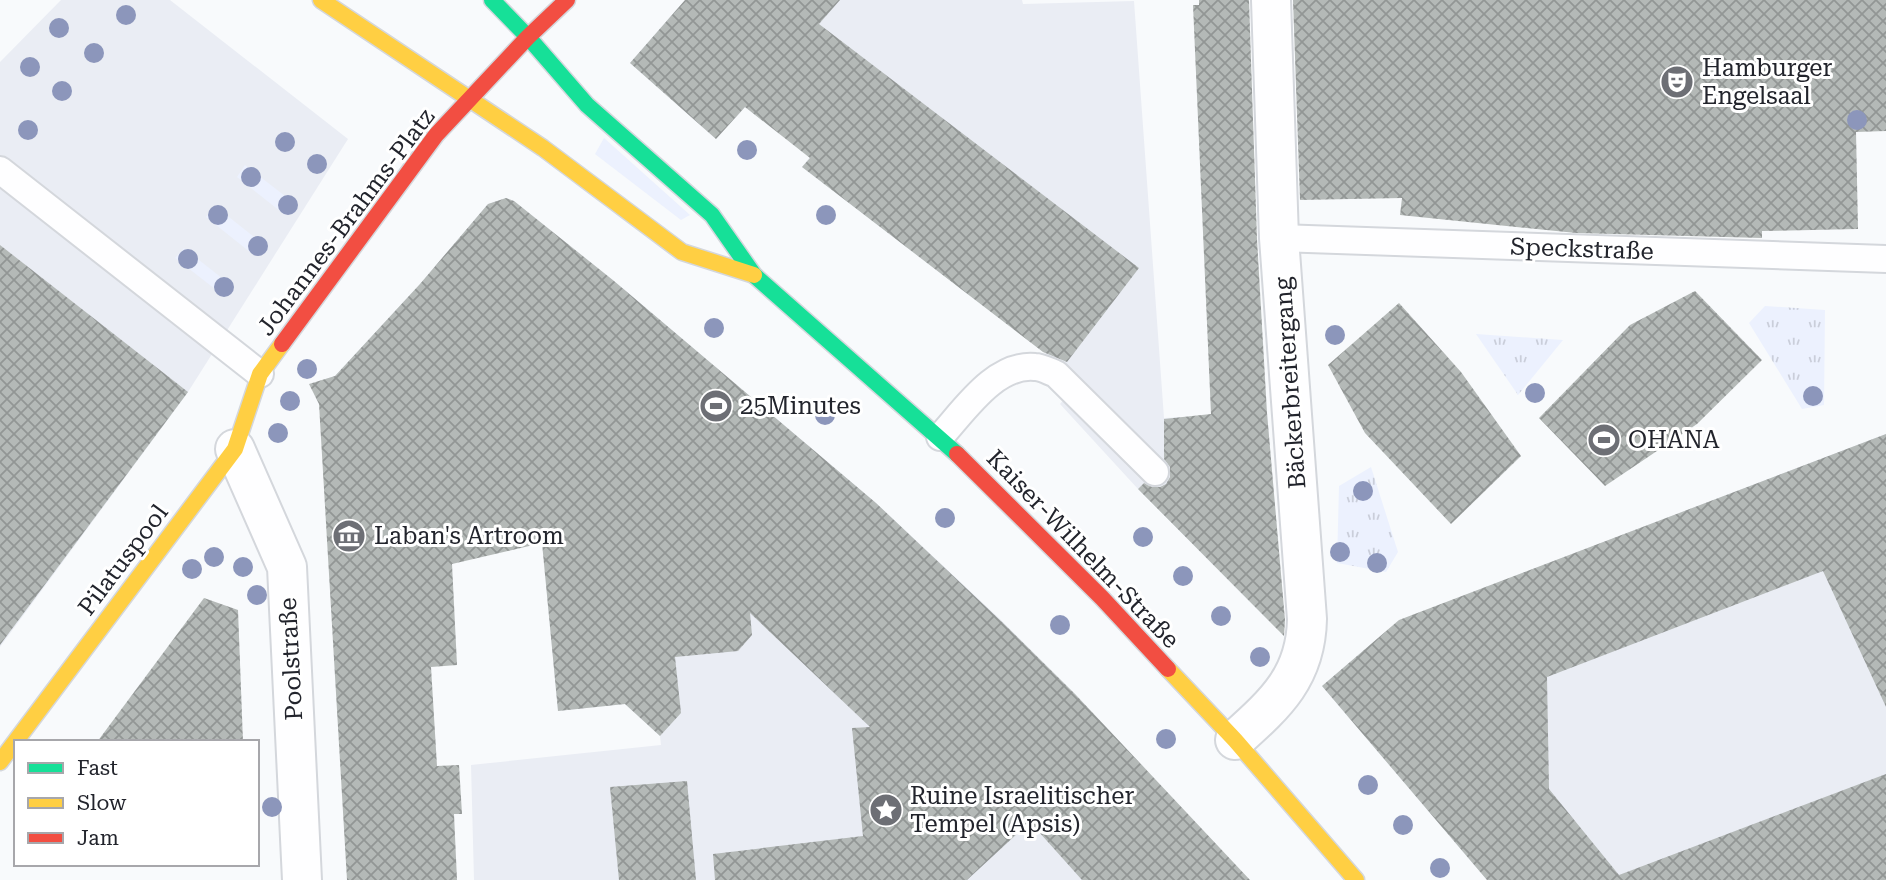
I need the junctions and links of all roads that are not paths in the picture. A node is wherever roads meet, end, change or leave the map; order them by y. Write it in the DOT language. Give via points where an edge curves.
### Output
graph roads {
  1 [pos="321,0"];
  2 [pos="492,0"];
  3 [pos="567,0"];
  4 [pos="1271,0"];
  5 [pos="528,37"];
  6 [pos="469,98"];
  7 [pos="0,170"];
  8 [pos="1279,238"];
  9 [pos="1886,259"];
  10 [pos="754,275"];
  11 [pos="261,374"];
  12 [pos="940,437"];
  13 [pos="235,449"];
  14 [pos="1156,472"];
  15 [pos="17,740"];
  16 [pos="1235,740"];
  17 [pos="14,743"];
  18 [pos="0,762"];
  19 [pos="302,880"];
  20 [pos="1356,880"];
  1 -- 6 [label="main road, Johannes-Brahms-Platz"];
  2 -- 5 [label="main road"];
  3 -- 5 [label="main road, Johannes-Brahms-Platz"];
  4 -- 8 [label="street, Bäckerbreitergang"];
  5 -- 6 [label="main road, Johannes-Brahms-Platz"];
  5 -- 10 [label="main road, Kaiser-Wilhelm-Straße" via="587,106 712,215"];
  6 -- 10 [label="main road, Kaiser-Wilhelm-Straße" via="682,252"];
  6 -- 11 [label="main road, Johannes-Brahms-Platz" via="436,135"];
  7 -- 11 [label="lane"];
  8 -- 9 [label="lane, Speckstraße"];
  8 -- 16 [label="street, Bäckerbreitergang" via="1307,643 1285,690"];
  10 -- 12 [label="main road, Kaiser-Wilhelm-Straße"];
  11 -- 13 [label="main road, Pilatuspool"];
  12 -- 14 [label="lane" via="992,382 1010,371 1035,367 1056,374"];
  12 -- 16 [label="main road, Kaiser-Wilhelm-Straße" via="1102,598"];
  13 -- 15 [label="main road, Pilatuspool"];
  13 -- 19 [label="street, Poolstraße" via="287,567"];
  16 -- 20 [label="main road, Kaiser-Wilhelm-Straße"];
  17 -- 18 [label="main road, Pilatuspool"];
}
